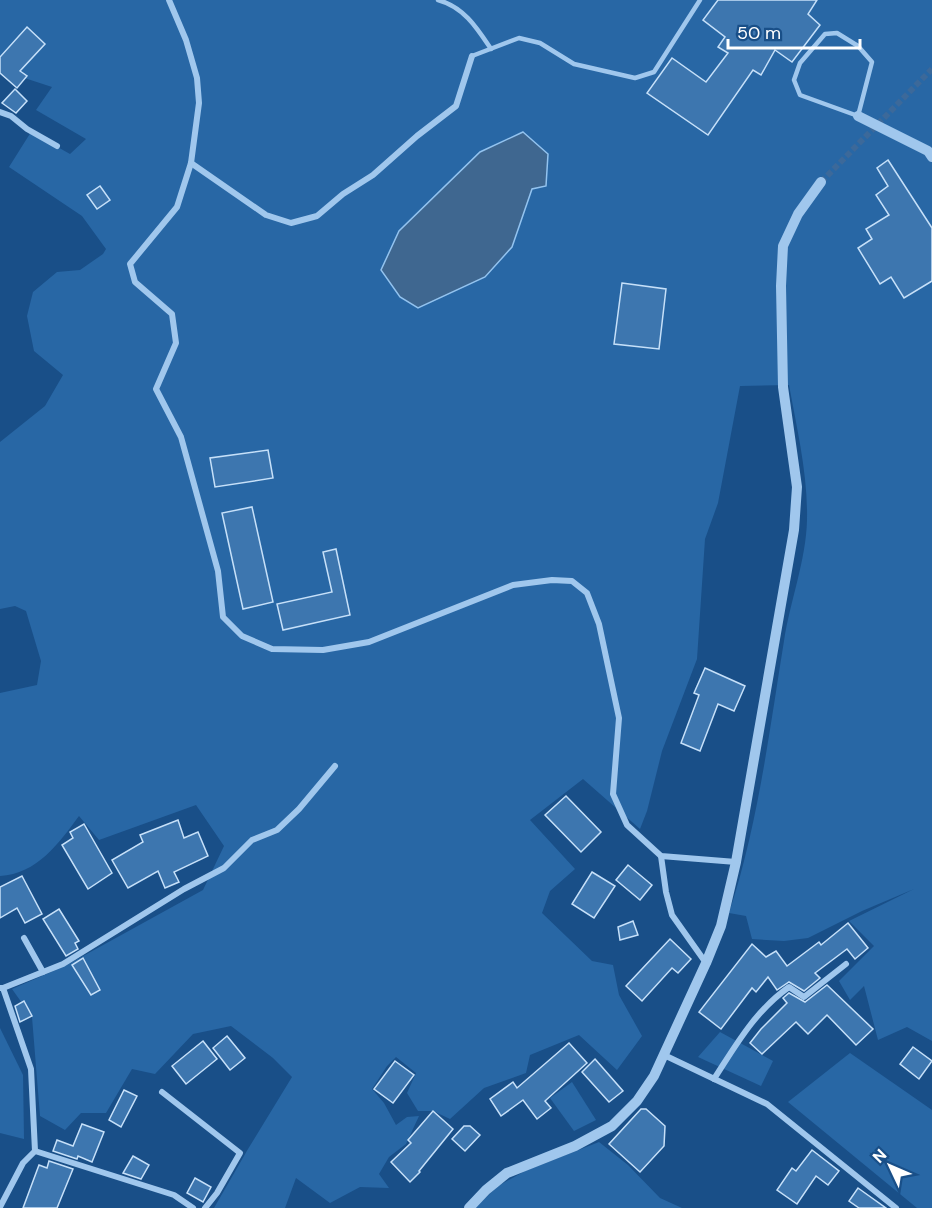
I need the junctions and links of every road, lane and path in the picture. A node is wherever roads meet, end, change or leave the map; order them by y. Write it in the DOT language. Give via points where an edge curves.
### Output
graph roads {
  1 [pos="169,0"];
  2 [pos="438,0"];
  3 [pos="700,0"];
  4 [pos="491,49"];
  5 [pos="472,56"];
  6 [pos="0,112"];
  7 [pos="858,116"];
  8 [pos="57,146"];
  9 [pos="932,157"];
  10 [pos="191,163"];
  11 [pos="821,182"];
  12 [pos="335,766"];
  13 [pos="661,856"];
  14 [pos="736,862"];
  15 [pos="24,938"];
  16 [pos="706,963"];
  17 [pos="846,964"];
  18 [pos="43,972"];
  19 [pos="2,988"];
  20 [pos="664,1055"];
  21 [pos="714,1079"];
  22 [pos="162,1092"];
  23 [pos="35,1151"];
  24 [pos="0,1207"];
  25 [pos="193,1208"];
  26 [pos="205,1208"];
  27 [pos="469,1208"];
  28 [pos="896,1208"];
  1 -- 10 [label="street" via="197,78 199,103"];
  2 -- 4 [label="lane" via="472,20"];
  3 -- 4 [label="lane" via="654,72 635,78 574,64 540,44 519,38"];
  4 -- 5 [label="lane"];
  5 -- 10 [label="street" via="456,106 317,216 291,223 266,215"];
  6 -- 8 [label="street"];
  7 -- 7 [label="lane" via="800,95 794,80 800,63 825,34 837,33 858,46 872,62"];
  7 -- 9 [label="street" via="928,151"];
  10 -- 13 [label="street" via="177,207 130,264 135,282 172,314 176,343 156,389 181,437 218,571 224,617 242,636 272,649 323,650 369,642 513,585 572,581 587,593 599,624 618,718 614,794 627,825"];
  11 -- 14 [label="street" via="798,214 783,246 783,387 797,487 794,531"];
  12 -- 18 [label="street" via="277,830 252,840 224,868 63,964"];
  13 -- 14 [label="street"];
  13 -- 16 [label="street" via="672,915"];
  14 -- 16 [label="street"];
  15 -- 18 [label="street"];
  16 -- 20 [label="street"];
  17 -- 21 [label="street" via="804,997 789,987 773,999 750,1023"];
  18 -- 19 [label="street"];
  19 -- 23 [label="street" via="31,1069"];
  20 -- 21 [label="street"];
  20 -- 27 [label="street" via="637,1101 612,1126 507,1173"];
  21 -- 28 [label="street" via="767,1104"];
  22 -- 26 [label="street" via="240,1153"];
  23 -- 24 [label="street" via="23,1163"];
  23 -- 25 [label="street" via="174,1195"];
}
